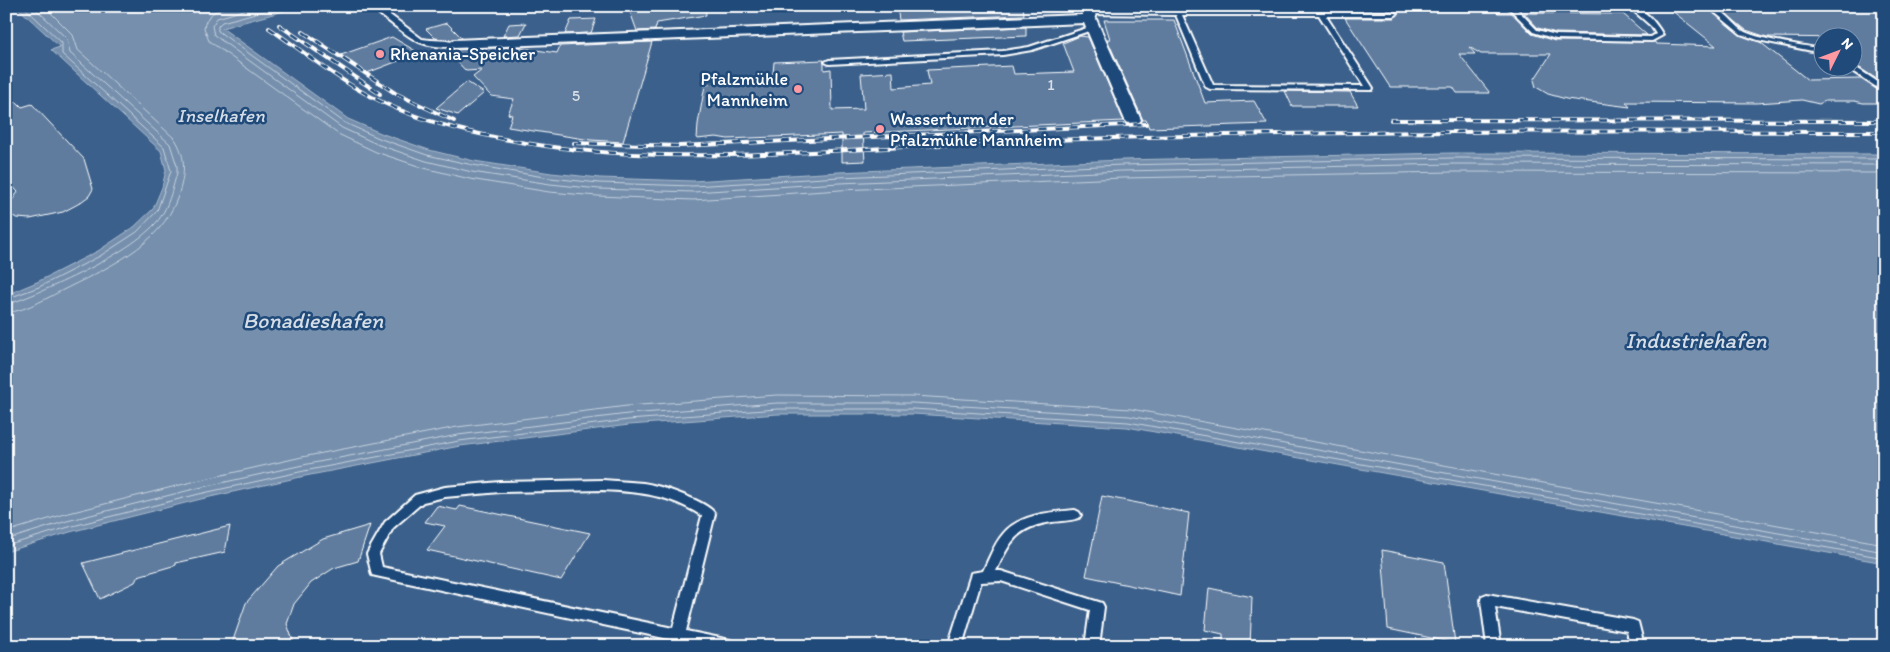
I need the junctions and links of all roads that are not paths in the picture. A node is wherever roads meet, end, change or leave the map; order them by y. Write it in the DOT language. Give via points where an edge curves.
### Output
graph roads {
  1 [pos="373,6"];
  2 [pos="1389,6"];
  3 [pos="1510,6"];
  4 [pos="1631,6"];
  5 [pos="1710,6"];
  6 [pos="1231,9"];
  7 [pos="1178,12"];
  8 [pos="1321,13"];
  9 [pos="1089,16"];
  10 [pos="454,44"];
  11 [pos="1812,49"];
  12 [pos="828,62"];
  13 [pos="1862,74"];
  14 [pos="1884,90"];
  15 [pos="1133,120"];
  16 [pos="1075,515"];
  17 [pos="987,576"];
  18 [pos="678,635"];
  19 [pos="730,646"];
  20 [pos="955,646"];
  21 [pos="1092,646"];
  22 [pos="1494,646"];
  23 [pos="1637,646"];
  1 -- 10 [label="lane" via="420,40"];
  2 -- 8 [label="lane" via="1394,14"];
  3 -- 4 [label="lane" via="1535,31 1556,37 1652,39 1660,34"];
  5 -- 11 [label="lane" via="1743,33"];
  6 -- 7 [label="lane"];
  6 -- 8 [label="lane"];
  7 -- 8 [label="lane" via="1210,87 1369,88"];
  7 -- 9 [label="lane"];
  9 -- 10 [label="street"];
  9 -- 12 [label="lane" via="1030,49"];
  9 -- 15 [label="street"];
  13 -- 14 [label="lane"];
  16 -- 17 [label="lane" via="1026,524 1008,535"];
  17 -- 20 [label="lane" via="976,576"];
  17 -- 21 [label="lane" via="1001,576 1097,607"];
  18 -- 18 [label="lane" via="376,571 373,554 389,525 419,498 500,487 603,485 645,488 692,503 709,514"];
  18 -- 19 [label="lane"];
  22 -- 23 [label="lane" via="1487,600 1633,626"];
}
